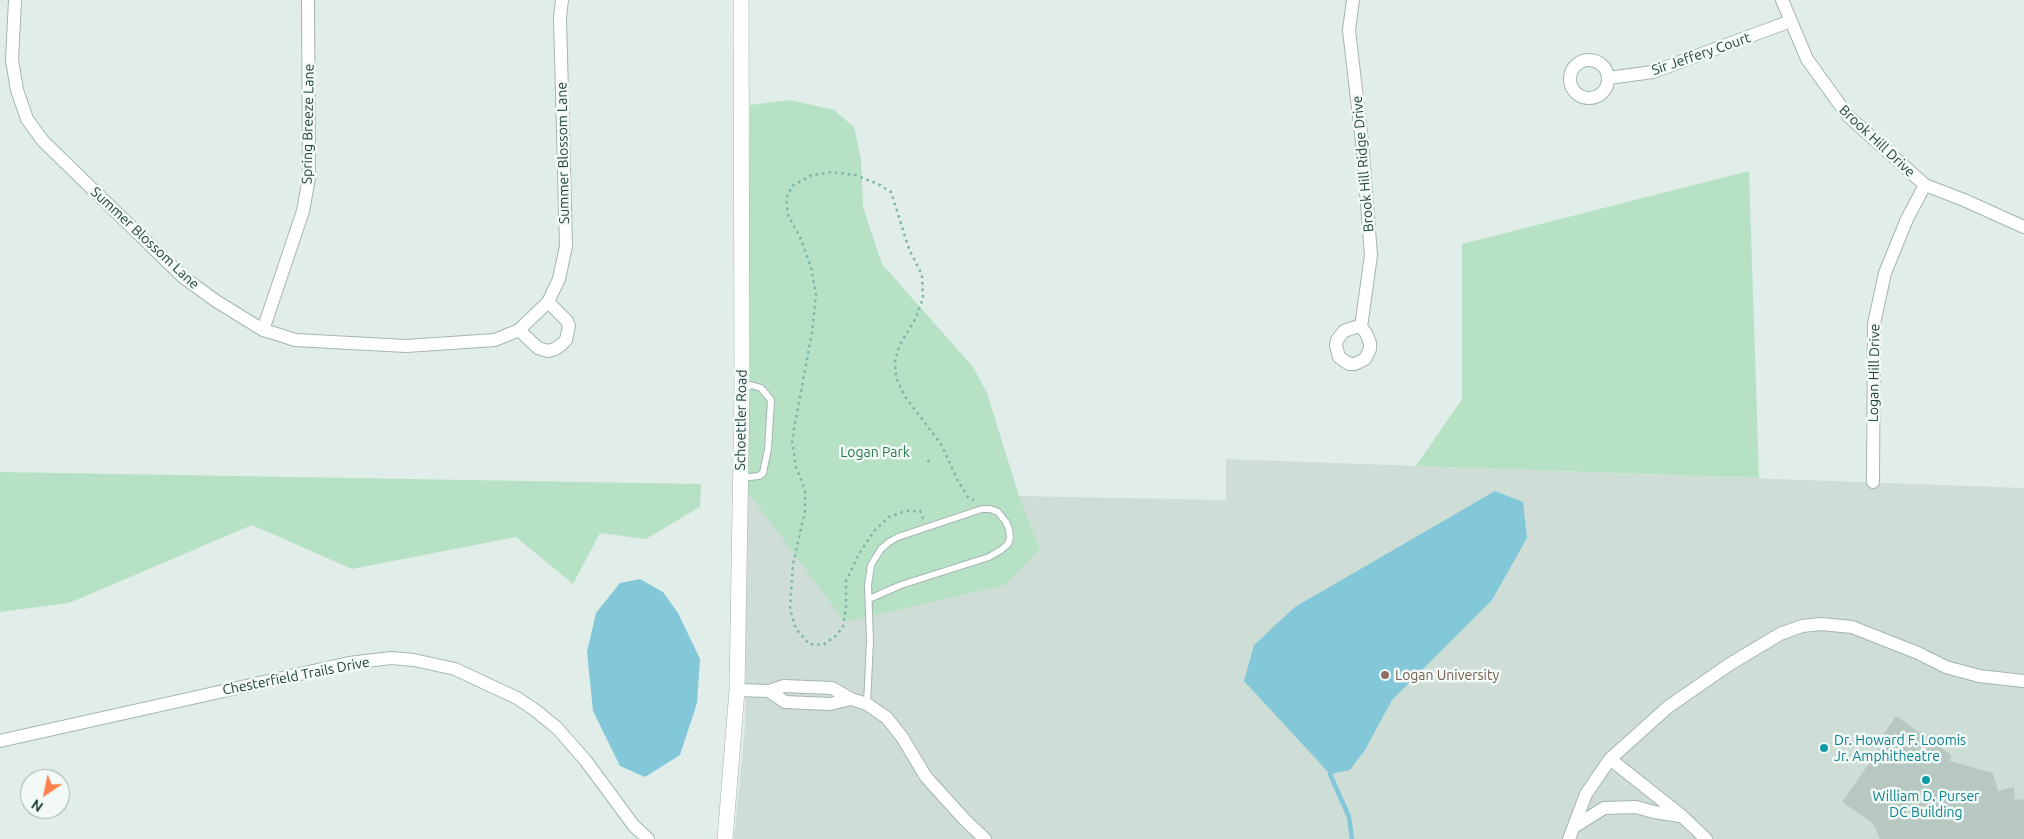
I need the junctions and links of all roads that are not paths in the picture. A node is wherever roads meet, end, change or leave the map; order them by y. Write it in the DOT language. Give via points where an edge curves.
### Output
graph roads {
  1 [pos="15,0"];
  2 [pos="308,0"];
  3 [pos="560,0"];
  4 [pos="741,0"];
  5 [pos="1353,0"];
  6 [pos="1782,0"];
  7 [pos="1791,21"];
  8 [pos="6,61"];
  9 [pos="1608,78"];
  10 [pos="1925,185"];
  11 [pos="2024,227"];
  12 [pos="548,302"];
  13 [pos="1361,328"];
  14 [pos="263,330"];
  15 [pos="518,330"];
  16 [pos="742,391"];
  17 [pos="740,478"];
  18 [pos="1874,482"];
  19 [pos="869,599"];
  20 [pos="2024,681"];
  21 [pos="737,690"];
  22 [pos="866,704"];
  23 [pos="0,741"];
  24 [pos="1610,759"];
  25 [pos="1682,816"];
  26 [pos="1574,827"];
  27 [pos="648,839"];
  28 [pos="725,839"];
  29 [pos="985,839"];
  30 [pos="1569,839"];
  31 [pos="1706,839"];
  1 -- 8 [label="street, Summer Blossom Lane"];
  2 -- 14 [label="street, Spring Breeze Lane" via="309,178 303,211"];
  3 -- 12 [label="street, Summer Blossom Lane" via="566,246 559,279"];
  4 -- 16 [label="street, Schoettler Road"];
  5 -- 13 [label="street, Brook Hill Ridge Drive" via="1349,30 1371,255"];
  6 -- 7 [label="street, Brook Hill Drive"];
  7 -- 9 [label="street, Sir Jeffery Court" via="1653,72"];
  7 -- 10 [label="street, Brook Hill Drive" via="1806,59 1842,110"];
  8 -- 14 [label="street, Summer Blossom Lane" via="27,119 43,142 183,277"];
  10 -- 11 [label="street, Brook Hill Drive"];
  10 -- 18 [label="street, Logan Hill Drive" via="1885,273 1874,324"];
  12 -- 15 [label="street, Summer Blossom Lane"];
  12 -- 15 [label="street" via="569,326 562,344 548,351 538,348"];
  14 -- 15 [label="street, Summer Blossom Lane" via="296,340 406,346 495,340"];
  16 -- 17 [label="street, Schoettler Road"];
  16 -- 17 [label="lane" via="751,385 762,388 771,400 763,474"];
  17 -- 21 [label="street, Schoettler Road"];
  19 -- 19 [label="lane" via="901,585 989,557 1008,544 1010,538 1006,522 998,512 982,509 889,542 872,565"];
  19 -- 22 [label="lane"];
  20 -- 24 [label="street" via="1979,676 1946,667 1852,626 1802,626 1780,634 1691,691 1668,707"];
  21 -- 22 [label="street" via="768,692 785,702 830,704 851,699"];
  21 -- 28 [label="street, Schoettler Road"];
  22 -- 29 [label="street" via="887,718 926,777"];
  23 -- 27 [label="street, Chesterfield Trails Drive" via="349,662 391,658 414,660 463,673 535,710 557,728 586,761 634,826"];
  24 -- 25 [label="street"];
  24 -- 26 [label="street" via="1586,794"];
  25 -- 26 [label="street" via="1636,807 1604,808"];
  25 -- 31 [label="street"];
  26 -- 30 [label="street"];
}
